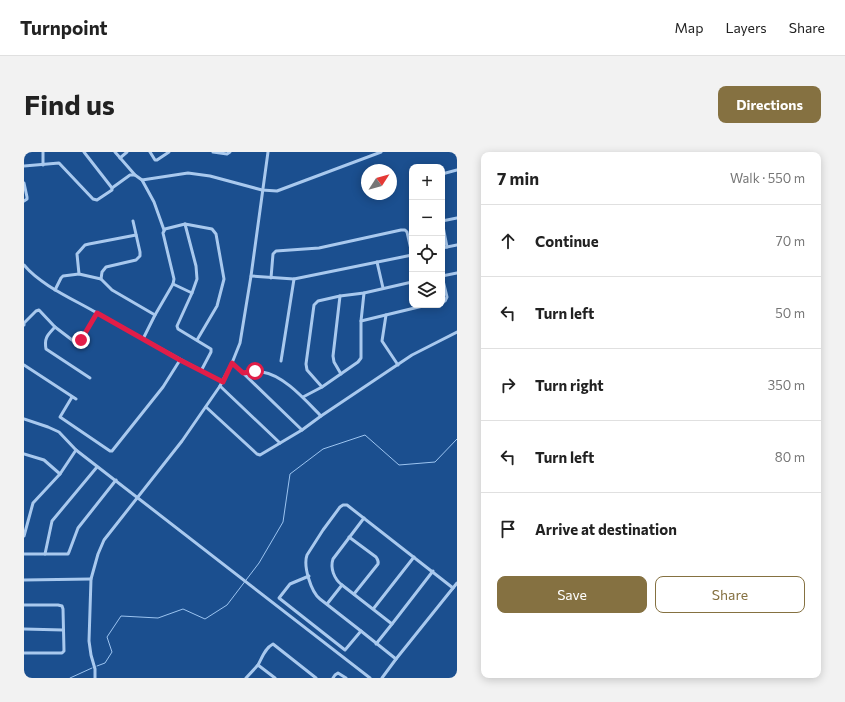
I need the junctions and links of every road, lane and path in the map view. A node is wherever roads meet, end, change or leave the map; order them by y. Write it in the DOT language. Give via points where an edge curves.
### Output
graph roads {
  1 [pos="43,152"];
  2 [pos="84,152"];
  3 [pos="115,152"];
  4 [pos="127,152"];
  5 [pos="150,152"];
  6 [pos="169,152"];
  7 [pos="213,152"];
  8 [pos="230,152"];
  9 [pos="268,152"];
  10 [pos="381,152"];
  11 [pos="120,158"];
  12 [pos="43,165"];
  13 [pos="24,166"];
  14 [pos="457,170"];
  15 [pos="445,173"];
  16 [pos="135,175"];
  17 [pos="457,175"];
  18 [pos="142,180"];
  19 [pos="24,183"];
  20 [pos="112,188"];
  21 [pos="262,190"];
  22 [pos="24,201"];
  23 [pos="457,218"];
  24 [pos="133,220"];
  25 [pos="185,224"];
  26 [pos="164,230"];
  27 [pos="136,235"];
  28 [pos="409,241"];
  29 [pos="457,245"];
  30 [pos="447,247"];
  31 [pos="409,255"];
  32 [pos="377,262"];
  33 [pos="24,265"];
  34 [pos="457,273"];
  35 [pos="79,274"];
  36 [pos="445,275"];
  37 [pos="252,276"];
  38 [pos="271,278"];
  39 [pos="294,279"];
  40 [pos="101,280"];
  41 [pos="409,283"];
  42 [pos="173,284"];
  43 [pos="383,288"];
  44 [pos="445,289"];
  45 [pos="55,290"];
  46 [pos="192,292"];
  47 [pos="364,293"];
  48 [pos="340,296"];
  49 [pos="445,301"];
  50 [pos="415,308"];
  51 [pos="97,313"];
  52 [pos="155,315"];
  53 [pos="386,315"];
  54 [pos="361,321"];
  55 [pos="24,325"];
  56 [pos="55,327"];
  57 [pos="457,332"];
  58 [pos="143,339"];
  59 [pos="197,340"];
  60 [pos="180,360"];
  61 [pos="281,361"];
  62 [pos="232,363"];
  63 [pos="24,365"];
  64 [pos="398,365"];
  65 [pos="201,371"];
  66 [pos="243,373"];
  67 [pos="341,374"];
  68 [pos="90,378"];
  69 [pos="223,382"];
  70 [pos="220,386"];
  71 [pos="322,387"];
  72 [pos="72,397"];
  73 [pos="302,397"];
  74 [pos="76,399"];
  75 [pos="206,407"];
  76 [pos="321,416"];
  77 [pos="24,419"];
  78 [pos="302,430"];
  79 [pos="280,443"];
  80 [pos="76,450"];
  81 [pos="24,454"];
  82 [pos="97,467"];
  83 [pos="60,474"];
  84 [pos="116,480"];
  85 [pos="138,498"];
  86 [pos="364,518"];
  87 [pos="25,529"];
  88 [pos="24,536"];
  89 [pos="349,537"];
  90 [pos="24,554"];
  91 [pos="45,554"];
  92 [pos="414,557"];
  93 [pos="433,571"];
  94 [pos="309,576"];
  95 [pos="91,579"];
  96 [pos="24,580"];
  97 [pos="457,583"];
  98 [pos="342,585"];
  99 [pos="454,588"];
  100 [pos="354,594"];
  101 [pos="279,598"];
  102 [pos="274,603"];
  103 [pos="327,604"];
  104 [pos="24,605"];
  105 [pos="374,608"];
  106 [pos="392,624"];
  107 [pos="24,629"];
  108 [pos="63,630"];
  109 [pos="361,631"];
  110 [pos="376,644"];
  111 [pos="24,653"];
  112 [pos="396,659"];
  113 [pos="258,665"];
  114 [pos="95,678"];
  115 [pos="246,678"];
  116 [pos="275,678"];
  117 [pos="316,678"];
  118 [pos="333,678"];
  119 [pos="346,678"];
  120 [pos="370,678"];
  121 [pos="382,678"];
  1 -- 12 [label="street"];
  2 -- 20 [label="street"];
  3 -- 11 [label="street"];
  4 -- 11 [label="street"];
  5 -- 6 [label="street" via="156,160"];
  7 -- 8 [label="street"];
  9 -- 21 [label="street"];
  10 -- 21 [label="street" via="277,191"];
  11 -- 16 [label="street"];
  12 -- 13 [label="street"];
  12 -- 20 [label="street" via="61,164 95,200"];
  14 -- 15 [label="street"];
  14 -- 17 [label="street"];
  16 -- 18 [label="street"];
  16 -- 20 [label="street" via="130,175"];
  18 -- 21 [label="street" via="188,173 210,176"];
  18 -- 26 [label="street" via="154,202"];
  19 -- 22 [label="street" via="27,197"];
  21 -- 37 [label="street"];
  23 -- 30 [label="street" via="442,221"];
  24 -- 27 [label="street"];
  25 -- 26 [label="street"];
  25 -- 46 [label="street" via="196,266 197,279"];
  25 -- 59 [label="street" via="214,231 224,279 217,306"];
  26 -- 42 [label="street"];
  27 -- 35 [label="street" via="86,246 77,254"];
  27 -- 40 [label="street" via="140,256 136,260 106,267"];
  28 -- 38 [label="street" via="407,232 401,230 319,248 276,251 273,254"];
  29 -- 30 [label="street"];
  31 -- 32 [label="street"];
  32 -- 39 [label="street"];
  32 -- 43 [label="street"];
  33 -- 45 [label="street" via="29,272"];
  34 -- 36 [label="street"];
  35 -- 40 [label="street"];
  35 -- 45 [label="street" via="63,276"];
  37 -- 38 [label="street"];
  37 -- 62 [label="street" via="240,343"];
  38 -- 39 [label="street"];
  39 -- 61 [label="street"];
  40 -- 52 [label="street" via="112,290"];
  41 -- 43 [label="street"];
  42 -- 46 [label="street"];
  42 -- 52 [label="street"];
  43 -- 47 [label="street"];
  44 -- 49 [label="street"];
  45 -- 51 [label="street"];
  46 -- 59 [label="street" via="177,326"];
  47 -- 48 [label="street"];
  47 -- 54 [label="street"];
  48 -- 67 [label="street" via="333,356"];
  48 -- 71 [label="street" via="318,301 314,305 306,367"];
  50 -- 53 [label="street"];
  51 -- 56 [label="street" via="79,343"];
  51 -- 58 [label="street"];
  52 -- 58 [label="street"];
  53 -- 54 [label="street"];
  53 -- 64 [label="street" via="382,341"];
  54 -- 67 [label="street" via="361,358"];
  55 -- 56 [label="street" via="39,310"];
  56 -- 68 [label="street" via="46,337 46,349"];
  57 -- 64 [label="street"];
  58 -- 60 [label="street"];
  59 -- 65 [label="street" via="211,349"];
  60 -- 65 [label="street"];
  60 -- 72 [label="street" via="163,387 112,451 60,418"];
  62 -- 66 [label="street"];
  62 -- 69 [label="street"];
  63 -- 72 [label="street"];
  64 -- 76 [label="street"];
  65 -- 69 [label="street"];
  66 -- 73 [label="street" via="262,372 278,377"];
  66 -- 78 [label="street"];
  67 -- 71 [label="street"];
  69 -- 70 [label="street"];
  70 -- 75 [label="street"];
  70 -- 79 [label="street"];
  71 -- 73 [label="street"];
  72 -- 74 [label="street"];
  73 -- 76 [label="street"];
  75 -- 79 [label="street" via="257,454 260,455"];
  75 -- 85 [label="street"];
  76 -- 78 [label="street"];
  77 -- 80 [label="street" via="59,432"];
  78 -- 79 [label="street"];
  80 -- 82 [label="street"];
  80 -- 83 [label="street"];
  81 -- 83 [label="street" via="44,460"];
  82 -- 84 [label="street"];
  82 -- 91 [label="street" via="52,521"];
  83 -- 87 [label="street" via="33,503"];
  84 -- 85 [label="street"];
  84 -- 91 [label="street" via="78,528 70,552"];
  85 -- 95 [label="street" via="104,540"];
  85 -- 102 [label="street"];
  86 -- 89 [label="street"];
  86 -- 92 [label="street"];
  86 -- 94 [label="street" via="348,504 340,507 307,555"];
  87 -- 88 [label="street"];
  89 -- 98 [label="street" via="333,558 331,566 334,576"];
  89 -- 100 [label="street" via="378,560 378,564"];
  90 -- 91 [label="street"];
  92 -- 93 [label="street"];
  92 -- 105 [label="street"];
  93 -- 99 [label="street"];
  93 -- 106 [label="street"];
  94 -- 101 [label="street" via="290,584"];
  94 -- 103 [label="street" via="316,596"];
  95 -- 96 [label="street"];
  95 -- 114 [label="street" via="89,641"];
  97 -- 99 [label="street"];
  98 -- 100 [label="street"];
  98 -- 103 [label="street"];
  99 -- 112 [label="street"];
  100 -- 105 [label="street"];
  101 -- 102 [label="street"];
  101 -- 109 [label="street" via="345,650"];
  102 -- 120 [label="street"];
  103 -- 109 [label="street"];
  104 -- 108 [label="street" via="62,606"];
  105 -- 106 [label="street"];
  106 -- 110 [label="street"];
  107 -- 108 [label="street"];
  108 -- 111 [label="street" via="63,652"];
  109 -- 110 [label="street"];
  110 -- 112 [label="street"];
  112 -- 121 [label="street"];
  113 -- 115 [label="street"];
  113 -- 116 [label="street"];
  113 -- 117 [label="street" via="264,653 273,644"];
  118 -- 119 [label="street" via="338,673"];
}
